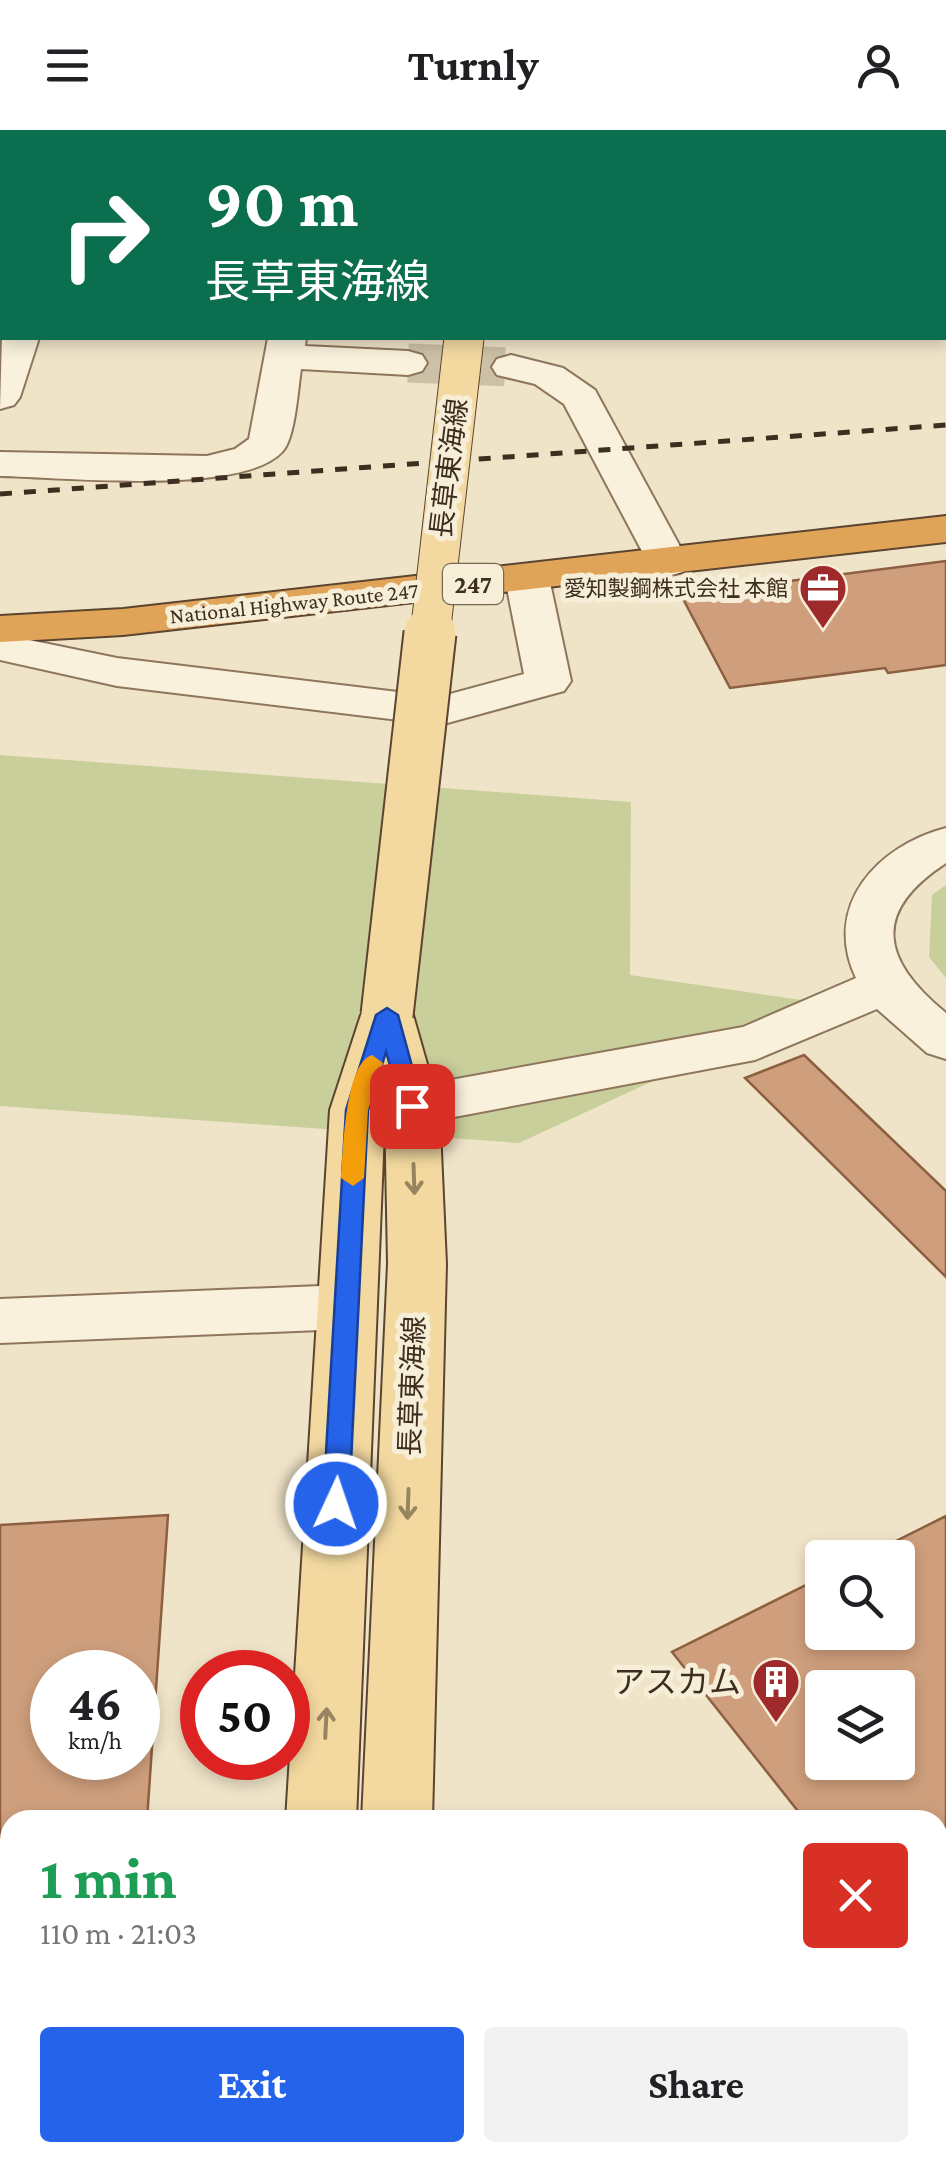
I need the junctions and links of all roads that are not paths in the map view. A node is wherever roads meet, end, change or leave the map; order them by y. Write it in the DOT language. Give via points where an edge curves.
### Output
graph roads {
  1 [pos="19,340"];
  2 [pos="464,340"];
  3 [pos="286,347"];
  4 [pos="408,363"];
  5 [pos="512,367"];
  6 [pos="0,397"];
  7 [pos="0,464"];
  8 [pos="946,529"];
  9 [pos="668,562"];
  10 [pos="527,578"];
  11 [pos="0,628"];
  12 [pos="0,647"];
  13 [pos="946,843"];
  14 [pos="886,986"];
  15 [pos="387,1015"];
  16 [pos="946,1041"];
  17 [pos="412,1106"];
  18 [pos="345,1307"];
  19 [pos="0,1321"];
  20 [pos="321,1810"];
  21 [pos="397,1810"];
  1 -- 6 [label="street"];
  2 -- 15 [label="main road, 長草東海線, bridge"];
  3 -- 4 [label="street"];
  3 -- 7 [label="street" via="268,444 249,458 207,468"];
  5 -- 9 [label="street" via="543,372 580,398"];
  8 -- 9 [label="highway, National Highway Route 247 / 247"];
  9 -- 10 [label="highway, National Highway Route 247 / 247"];
  10 -- 11 [label="highway, National Highway Route 247 / 247" via="123,622"];
  10 -- 12 [label="street" via="548,681 440,711 118,672"];
  13 -- 14 [label="street" via="906,870 871,909 871,951"];
  14 -- 16 [label="street"];
  14 -- 17 [label="street" via="755,1042"];
  15 -- 17 [label="main road, 長草東海線"];
  15 -- 18 [label="main road, 長草東海線" via="357,1110"];
  17 -- 21 [label="main road, 長草東海線, one-way" via="417,1264"];
  18 -- 19 [label="street"];
  20 -- 18 [label="main road, 長草東海線, one-way"];
}
